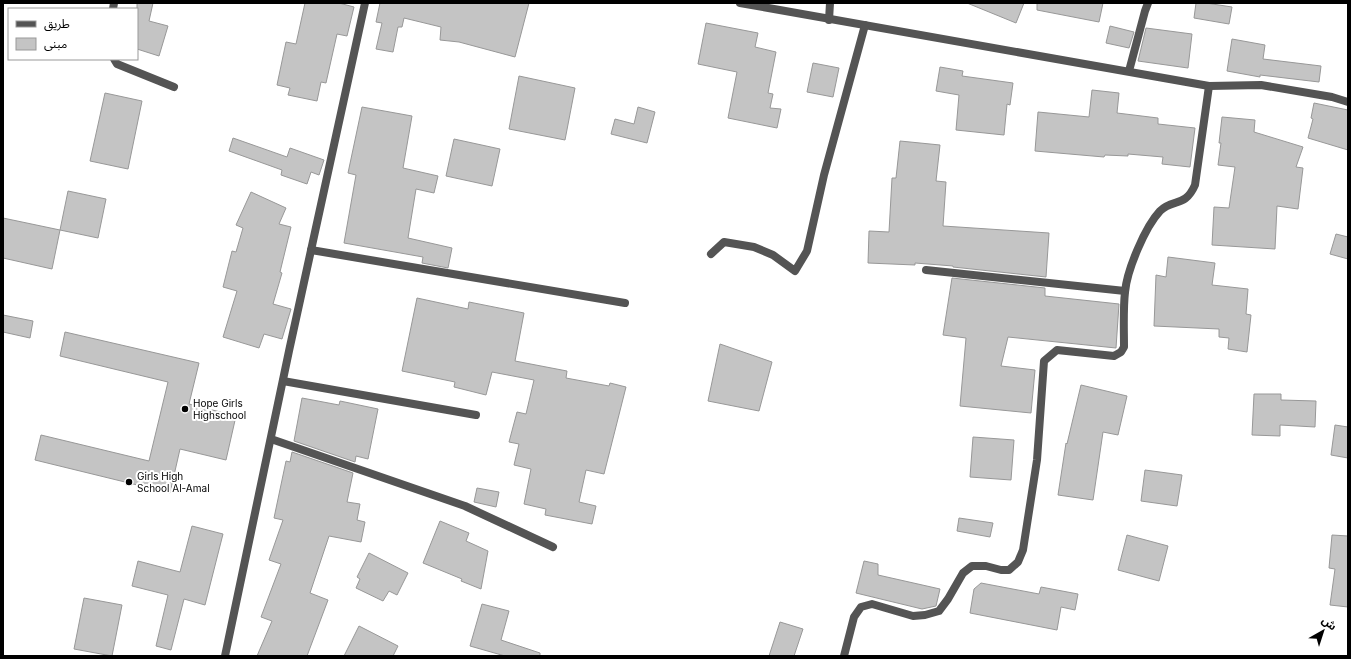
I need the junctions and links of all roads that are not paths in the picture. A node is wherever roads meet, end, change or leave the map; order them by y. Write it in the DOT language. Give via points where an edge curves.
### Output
graph roads {
  1 [pos="365,3"];
  2 [pos="740,3"];
  3 [pos="830,3"];
  4 [pos="1148,3"];
  5 [pos="829,20"];
  6 [pos="865,25"];
  7 [pos="115,60"];
  8 [pos="1129,71"];
  9 [pos="1209,86"];
  10 [pos="174,87"];
  11 [pos="1348,102"];
  12 [pos="311,250"];
  13 [pos="711,254"];
  14 [pos="926,270"];
  15 [pos="1125,291"];
  16 [pos="625,303"];
  17 [pos="283,381"];
  18 [pos="476,415"];
  19 [pos="271,439"];
  20 [pos="553,547"];
  21 [pos="225,656"];
  22 [pos="844,656"];
  1 -- 12 [label="street"];
  2 -- 5 [label="street"];
  3 -- 5 [label="street"];
  4 -- 8 [label="street"];
  5 -- 6 [label="street"];
  6 -- 8 [label="street"];
  6 -- 13 [label="street" via="824,176 807,251 795,271 773,255 754,247 724,242"];
  7 -- 10 [label="street" via="117,64"];
  8 -- 9 [label="street"];
  9 -- 11 [label="street" via="1262,85"];
  9 -- 15 [label="street" via="1195,185 1191,195 1163,208 1155,216 1142,237"];
  12 -- 16 [label="street"];
  12 -- 17 [label="street"];
  14 -- 15 [label="street"];
  15 -- 22 [label="street" via="1124,347 1121,352 1114,356 1057,350 1044,361 1037,460 1023,550 1018,562 1010,570 972,566 963,573 939,611 912,616 872,604 861,607 854,617"];
  17 -- 18 [label="street"];
  17 -- 19 [label="street"];
  19 -- 20 [label="street" via="465,506"];
  19 -- 21 [label="street"];
}
